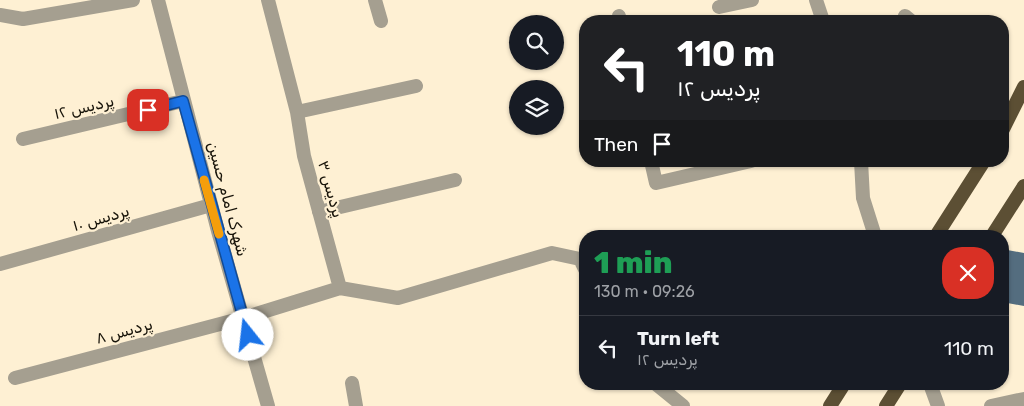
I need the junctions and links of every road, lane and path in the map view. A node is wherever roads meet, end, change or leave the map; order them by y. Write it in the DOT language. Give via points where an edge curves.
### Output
graph roads {
  1 [pos="133,0"];
  2 [pos="158,0"];
  3 [pos="268,0"];
  4 [pos="375,0"];
  5 [pos="752,0"];
  6 [pos="816,0"];
  7 [pos="719,7"];
  8 [pos="0,14"];
  9 [pos="821,15"];
  10 [pos="381,21"];
  11 [pos="416,86"];
  12 [pos="1024,87"];
  13 [pos="183,101"];
  14 [pos="1009,107"];
  15 [pos="296,112"];
  16 [pos="23,139"];
  17 [pos="652,167"];
  18 [pos="724,167"];
  19 [pos="861,167"];
  20 [pos="980,167"];
  21 [pos="455,180"];
  22 [pos="1024,186"];
  23 [pos="211,204"];
  24 [pos="319,212"];
  25 [pos="873,230"];
  26 [pos="940,230"];
  27 [pos="996,230"];
  28 [pos="579,259"];
  29 [pos="0,264"];
  30 [pos="340,288"];
  31 [pos="243,318"];
  32 [pos="15,378"];
  33 [pos="352,383"];
  34 [pos="663,390"];
  35 [pos="840,390"];
  36 [pos="896,390"];
  37 [pos="932,390"];
  38 [pos="1024,399"];
  39 [pos="268,406"];
  40 [pos="356,406"];
  41 [pos="683,406"];
  42 [pos="830,406"];
  43 [pos="886,406"];
  44 [pos="938,406"];
  45 [pos="991,406"];
  1 -- 8 [label="street" via="23,19"];
  2 -- 13 [label="street, شهرک امام حسین"];
  3 -- 15 [label="street, پردیس ۳"];
  4 -- 10 [label="street"];
  5 -- 7 [label="street"];
  6 -- 9 [label="street"];
  11 -- 15 [label="street"];
  12 -- 14 [label="highway"];
  13 -- 16 [label="street, پردیس ۱۲"];
  13 -- 23 [label="street, شهرک امام حسین"];
  15 -- 24 [label="street, پردیس ۳"];
  17 -- 18 [label="street" via="656,183"];
  19 -- 25 [label="street" via="863,198"];
  20 -- 26 [label="highway"];
  21 -- 24 [label="street"];
  22 -- 27 [label="highway"];
  23 -- 29 [label="street, پردیس ۱۰"];
  23 -- 31 [label="street, شهرک امام حسین"];
  24 -- 30 [label="street, پردیس ۳"];
  28 -- 30 [label="street" via="552,253 398,298"];
  30 -- 31 [label="street"];
  31 -- 32 [label="street, پردیس ۸"];
  31 -- 39 [label="street, شهرک امام حسین"];
  33 -- 40 [label="street"];
  34 -- 41 [label="street"];
  35 -- 42 [label="highway"];
  36 -- 43 [label="highway"];
  37 -- 44 [label="street"];
  38 -- 45 [label="street"];
}
